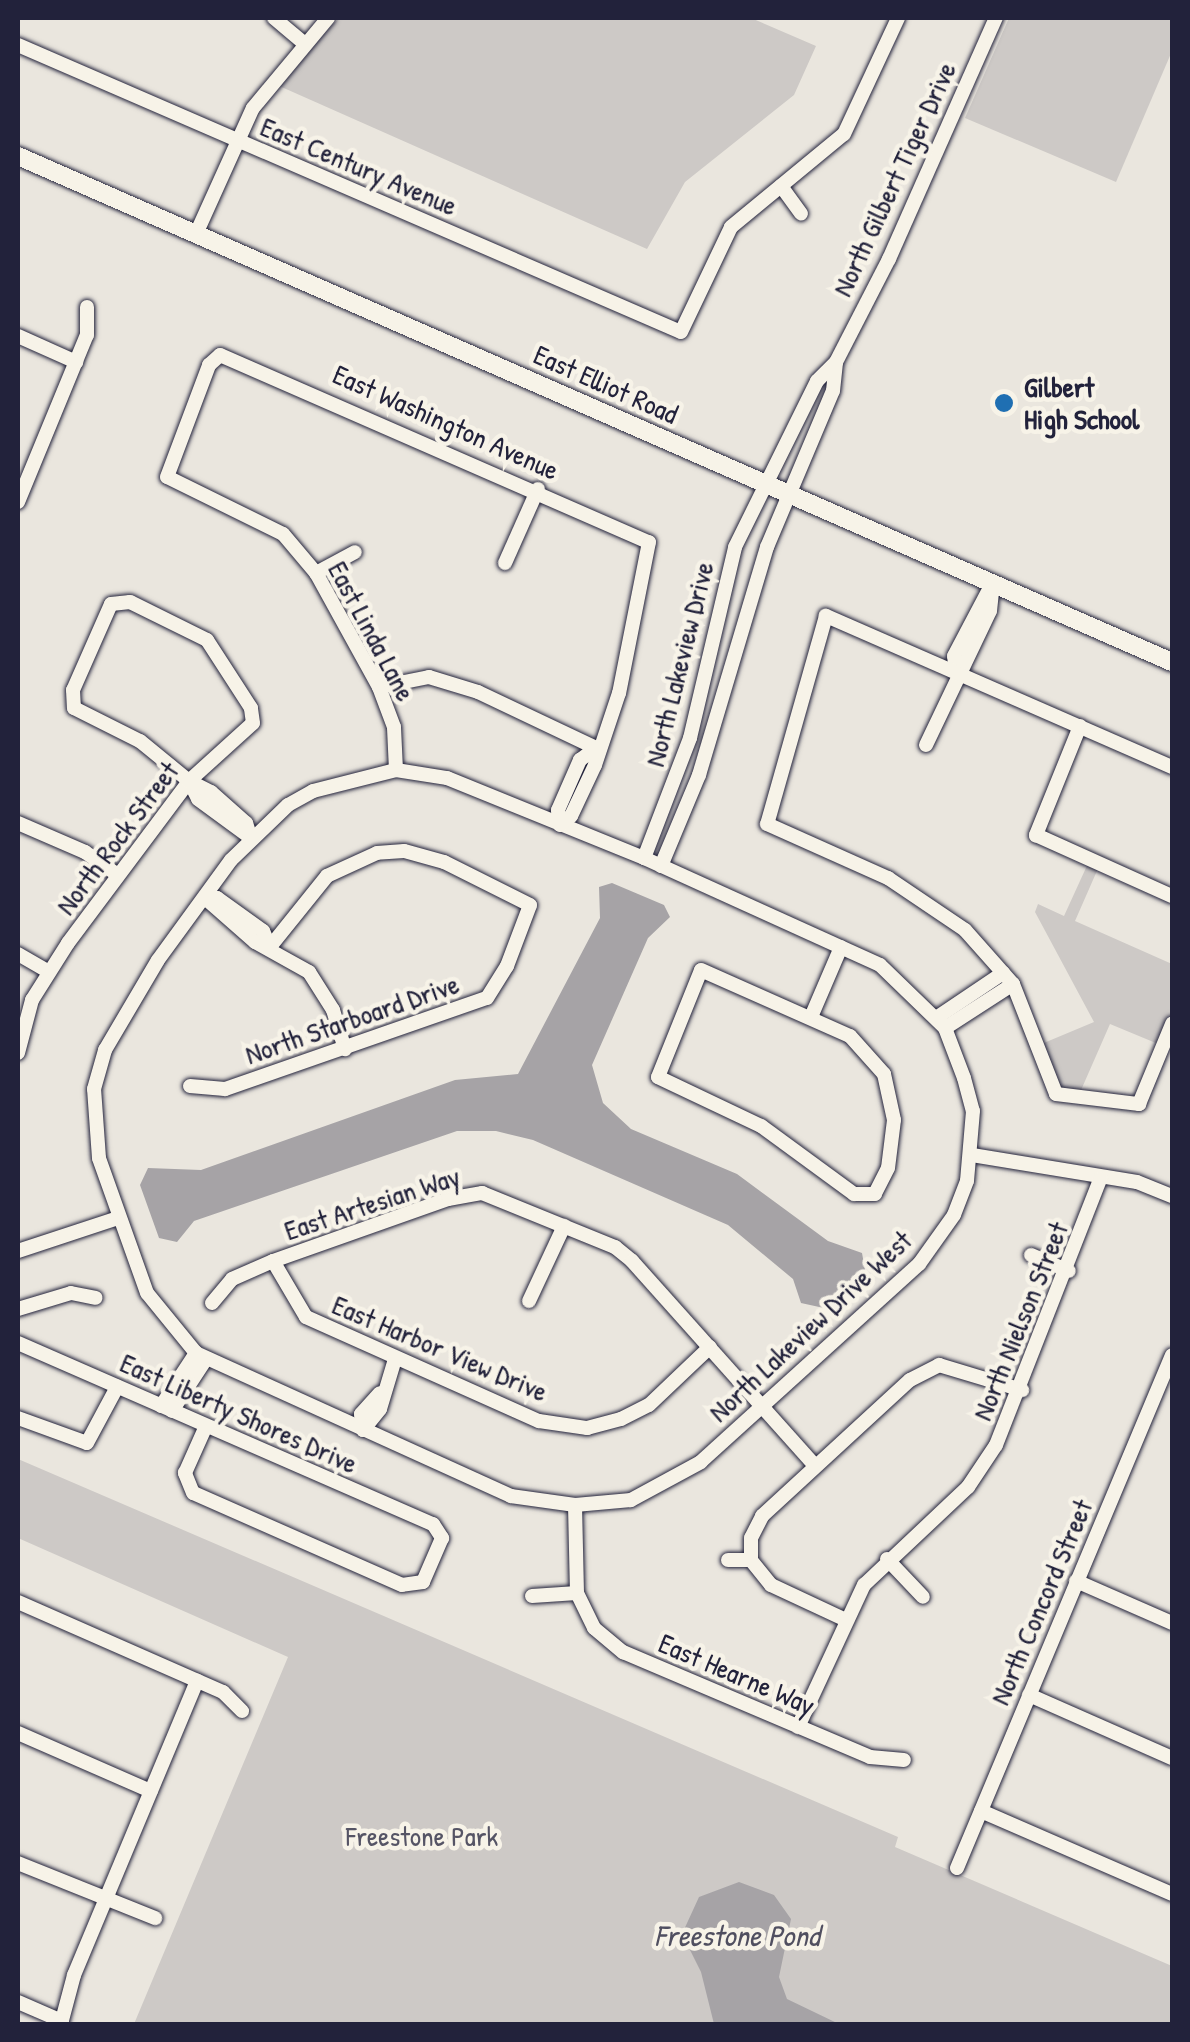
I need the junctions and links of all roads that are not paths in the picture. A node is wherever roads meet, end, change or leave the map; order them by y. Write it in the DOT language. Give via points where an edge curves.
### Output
graph roads {
  1 [pos="274,18"];
  2 [pos="328,18"];
  3 [pos="898,18"];
  4 [pos="996,18"];
  5 [pos="304,44"];
  6 [pos="18,45"];
  7 [pos="238,141"];
  8 [pos="18,156"];
  9 [pos="782,186"];
  10 [pos="801,214"];
  11 [pos="196,234"];
  12 [pos="87,308"];
  13 [pos="18,336"];
  14 [pos="76,362"];
  15 [pos="836,362"];
  16 [pos="23,474"];
  17 [pos="167,477"];
  18 [pos="768,486"];
  19 [pos="538,489"];
  20 [pos="788,494"];
  21 [pos="18,502"];
  22 [pos="355,552"];
  23 [pos="505,563"];
  24 [pos="316,573"];
  25 [pos="993,583"];
  26 [pos="1172,662"];
  27 [pos="956,672"];
  28 [pos="379,687"];
  29 [pos="1080,726"];
  30 [pos="926,745"];
  31 [pos="596,748"];
  32 [pos="1172,767"];
  33 [pos="396,770"];
  34 [pos="189,781"];
  35 [pos="18,822"];
  36 [pos="560,825"];
  37 [pos="251,838"];
  38 [pos="652,861"];
  39 [pos="118,875"];
  40 [pos="1172,896"];
  41 [pos="205,898"];
  42 [pos="270,947"];
  43 [pos="842,947"];
  44 [pos="18,954"];
  45 [pos="48,971"];
  46 [pos="1008,979"];
  47 [pos="812,1017"];
  48 [pos="940,1023"];
  49 [pos="1172,1024"];
  50 [pos="345,1049"];
  51 [pos="18,1053"];
  52 [pos="190,1086"];
  53 [pos="972,1156"];
  54 [pos="1100,1178"];
  55 [pos="1172,1196"];
  56 [pos="118,1218"];
  57 [pos="564,1226"];
  58 [pos="18,1251"];
  59 [pos="1031,1255"];
  60 [pos="274,1262"];
  61 [pos="1069,1270"];
  62 [pos="96,1298"];
  63 [pos="530,1300"];
  64 [pos="212,1303"];
  65 [pos="18,1309"];
  66 [pos="18,1343"];
  67 [pos="710,1347"];
  68 [pos="1172,1355"];
  69 [pos="201,1356"];
  70 [pos="395,1359"];
  71 [pos="117,1387"];
  72 [pos="1022,1390"];
  73 [pos="1157,1391"];
  74 [pos="1172,1399"];
  75 [pos="761,1406"];
  76 [pos="166,1409"];
  77 [pos="18,1418"];
  78 [pos="206,1426"];
  79 [pos="363,1430"];
  80 [pos="816,1466"];
  81 [pos="575,1505"];
  82 [pos="887,1559"];
  83 [pos="728,1560"];
  84 [pos="752,1560"];
  85 [pos="1076,1581"];
  86 [pos="577,1593"];
  87 [pos="532,1596"];
  88 [pos="924,1597"];
  89 [pos="18,1602"];
  90 [pos="846,1620"];
  91 [pos="1172,1623"];
  92 [pos="197,1681"];
  93 [pos="1029,1696"];
  94 [pos="242,1711"];
  95 [pos="798,1728"];
  96 [pos="18,1733"];
  97 [pos="1172,1758"];
  98 [pos="904,1760"];
  99 [pos="151,1791"];
  100 [pos="981,1810"];
  101 [pos="18,1863"];
  102 [pos="957,1868"];
  103 [pos="1172,1894"];
  104 [pos="105,1901"];
  105 [pos="155,1918"];
  106 [pos="18,2002"];
  107 [pos="61,2022"];
  1 -- 5 [label="street"];
  2 -- 5 [label="street"];
  3 -- 9 [label="street" via="844,134"];
  4 -- 15 [label="street, North Gilbert Tiger Drive"];
  5 -- 7 [label="street" via="270,82"];
  6 -- 7 [label="street, East Century Avenue"];
  7 -- 9 [label="street, East Century Avenue" via="681,332 731,227"];
  7 -- 11 [label="street"];
  8 -- 11 [label="main road, East Elliot Road"];
  9 -- 10 [label="street"];
  11 -- 18 [label="main road, East Elliot Road"];
  12 -- 14 [label="street" via="89,328"];
  13 -- 14 [label="street"];
  14 -- 16 [label="street"];
  15 -- 18 [label="street, North Gilbert Tiger Drive" via="817,381"];
  15 -- 20 [label="street, North Gilbert Tiger Drive" via="833,392"];
  16 -- 21 [label="street"];
  17 -- 19 [label="street, East Washington Avenue" via="220,354"];
  17 -- 24 [label="street, East Linda Lane" via="283,534"];
  18 -- 20 [label="main road, East Elliot Road"];
  18 -- 38 [label="street, North Lakeview Drive" via="754,502 730,559 690,738"];
  19 -- 23 [label="street"];
  19 -- 31 [label="street, East Washington Avenue" via="648,542 622,684"];
  20 -- 25 [label="main road, East Elliot Road"];
  20 -- 38 [label="street, North Lakeview Drive" via="736,632 699,775"];
  22 -- 24 [label="street"];
  24 -- 28 [label="street, East Linda Lane"];
  25 -- 26 [label="main road, East Elliot Road"];
  25 -- 27 [label="street" via="954,656"];
  27 -- 29 [label="street"];
  27 -- 30 [label="street"];
  27 -- 46 [label="street" via="826,616 767,824 930,900"];
  28 -- 31 [label="street" via="429,677 478,692"];
  28 -- 33 [label="street, East Linda Lane" via="394,727"];
  29 -- 32 [label="street"];
  29 -- 40 [label="street" via="1036,835"];
  31 -- 36 [label="street" via="580,799"];
  33 -- 36 [label="street, North Lakeview Drive West" via="447,778"];
  33 -- 37 [label="street" via="313,791"];
  34 -- 34 [label="street, North Rock Street" via="140,740 72,704 115,601 207,640 252,708 253,723"];
  34 -- 37 [label="street" via="228,805"];
  34 -- 39 [label="street, North Rock Street"];
  35 -- 39 [label="street"];
  36 -- 38 [label="street, North Lakeview Drive West"];
  37 -- 41 [label="street"];
  38 -- 43 [label="street, North Lakeview Drive West"];
  39 -- 45 [label="street, North Rock Street"];
  41 -- 42 [label="street" via="212,910"];
  41 -- 56 [label="street" via="124,1013 94,1089 99,1158"];
  42 -- 50 [label="street" via="309,972"];
  42 -- 50 [label="street, North Starboard Drive" via="327,876 376,853 404,851 444,862 530,905 487,998"];
  43 -- 47 [label="street"];
  43 -- 48 [label="street, North Lakeview Drive West" via="896,977"];
  44 -- 45 [label="street"];
  45 -- 51 [label="street, North Rock Street" via="32,1000"];
  46 -- 48 [label="street"];
  46 -- 49 [label="street" via="1056,1094 1139,1104"];
  47 -- 47 [label="street" via="850,1036 884,1074 894,1120 888,1168 867,1198 761,1126 658,1077 701,970"];
  48 -- 53 [label="street, North Lakeview Drive West" via="973,1111"];
  50 -- 52 [label="street, North Starboard Drive" via="226,1089"];
  53 -- 54 [label="street"];
  53 -- 75 [label="street, North Lakeview Drive West" via="954,1215 919,1264"];
  54 -- 55 [label="street"];
  54 -- 61 [label="street, North Nielson Street"];
  56 -- 58 [label="street"];
  56 -- 69 [label="street" via="148,1293"];
  57 -- 60 [label="street, East Artesian Way" via="482,1193 448,1199"];
  57 -- 63 [label="street"];
  57 -- 67 [label="street, East Artesian Way" via="632,1261"];
  59 -- 61 [label="street"];
  60 -- 64 [label="street, East Artesian Way" via="232,1280"];
  60 -- 70 [label="street, East Harbor View Drive" via="306,1317"];
  61 -- 72 [label="street, North Nielson Street"];
  62 -- 65 [label="street" via="72,1293"];
  66 -- 71 [label="street, East Liberty Shores Drive"];
  67 -- 70 [label="street, East Harbor View Drive" via="649,1406 587,1428 539,1421"];
  67 -- 75 [label="street, East Artesian Way"];
  68 -- 73 [label="street, North Concord Street"];
  69 -- 76 [label="street"];
  69 -- 79 [label="street, North Lakeview Drive West"];
  70 -- 79 [label="street" via="380,1393 361,1414"];
  71 -- 76 [label="street, East Liberty Shores Drive"];
  71 -- 77 [label="street" via="87,1443"];
  72 -- 80 [label="street" via="939,1366 910,1380"];
  72 -- 82 [label="street, North Nielson Street" via="968,1488"];
  73 -- 74 [label="street"];
  73 -- 85 [label="street, North Concord Street"];
  75 -- 80 [label="street, East Artesian Way"];
  75 -- 81 [label="street, North Lakeview Drive West" via="667,1485 631,1500"];
  76 -- 78 [label="street, East Liberty Shores Drive"];
  78 -- 78 [label="street, East Liberty Shores Drive" via="185,1473 193,1494 416,1587 441,1542 440,1530"];
  79 -- 81 [label="street, North Lakeview Drive West" via="511,1496"];
  80 -- 84 [label="street" via="762,1516 751,1538"];
  81 -- 86 [label="street, East Hearne Way"];
  82 -- 88 [label="street"];
  82 -- 90 [label="street, North Nielson Street"];
  83 -- 84 [label="street"];
  84 -- 90 [label="street" via="770,1585"];
  85 -- 91 [label="street"];
  85 -- 93 [label="street, North Concord Street"];
  86 -- 87 [label="street"];
  86 -- 95 [label="street, East Hearne Way" via="594,1628 623,1652"];
  89 -- 92 [label="street"];
  90 -- 95 [label="street, North Nielson Street"];
  92 -- 94 [label="street" via="229,1696"];
  92 -- 99 [label="street"];
  93 -- 97 [label="street"];
  93 -- 100 [label="street, North Concord Street"];
  95 -- 98 [label="street, East Hearne Way" via="870,1757"];
  96 -- 99 [label="street"];
  99 -- 104 [label="street"];
  100 -- 102 [label="street, North Concord Street"];
  100 -- 103 [label="street"];
  101 -- 104 [label="street"];
  104 -- 105 [label="street"];
  104 -- 107 [label="street"];
  106 -- 107 [label="street"];
}
